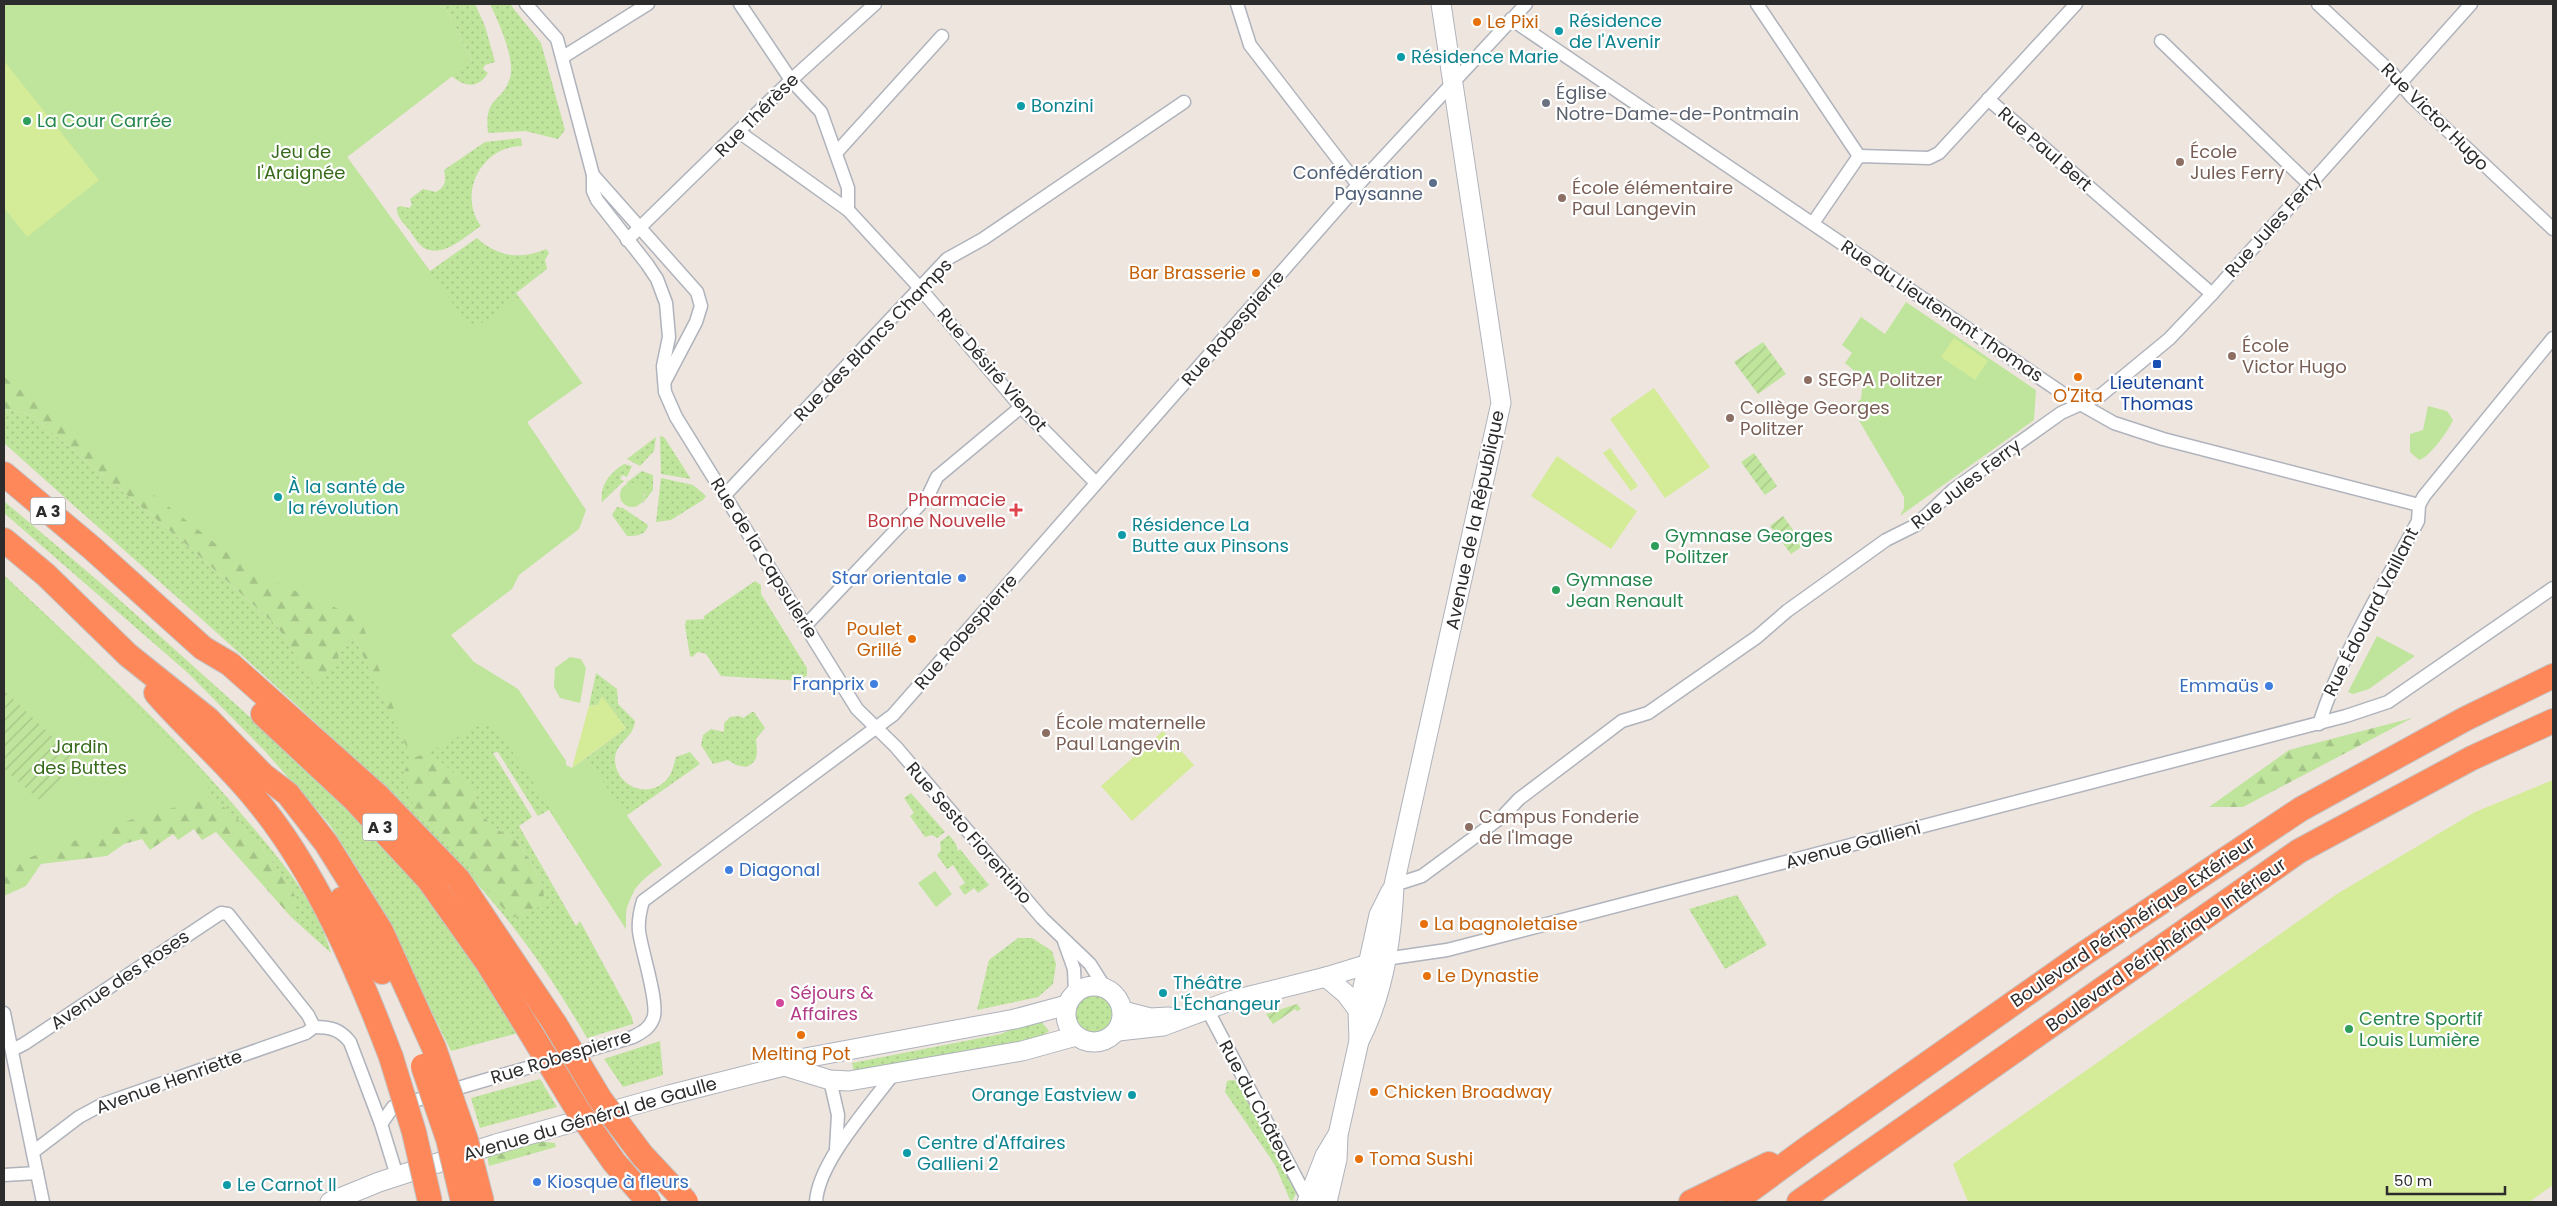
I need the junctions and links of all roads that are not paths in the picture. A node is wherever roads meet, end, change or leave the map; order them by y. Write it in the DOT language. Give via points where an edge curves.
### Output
graph roads {
  1 [pos="526,4"];
  2 [pos="648,4"];
  3 [pos="740,4"];
  4 [pos="875,4"];
  5 [pos="1236,4"];
  6 [pos="1442,4"];
  7 [pos="1526,4"];
  8 [pos="1757,4"];
  9 [pos="2076,4"];
  10 [pos="2318,4"];
  11 [pos="2471,4"];
  12 [pos="1511,19"];
  13 [pos="942,36"];
  14 [pos="2162,41"];
  15 [pos="563,57"];
  16 [pos="790,80"];
  17 [pos="1453,82"];
  18 [pos="2400,83"];
  19 [pos="1988,99"];
  20 [pos="1184,102"];
  21 [pos="739,132"];
  22 [pos="836,153"];
  23 [pos="1859,156"];
  24 [pos="593,175"];
  25 [pos="1358,185"];
  26 [pos="2310,185"];
  27 [pos="848,210"];
  28 [pos="1813,223"];
  29 [pos="641,228"];
  30 [pos="2553,230"];
  31 [pos="627,240"];
  32 [pos="919,288"];
  33 [pos="2212,294"];
  34 [pos="2553,338"];
  35 [pos="664,382"];
  36 [pos="2081,404"];
  37 [pos="1021,407"];
  38 [pos="4,474"];
  39 [pos="1096,483"];
  40 [pos="725,495"];
  41 [pos="2419,505"];
  42 [pos="4,540"];
  43 [pos="2553,588"];
  44 [pos="806,625"];
  45 [pos="203,648"];
  46 [pos="128,655"];
  47 [pos="2553,676"];
  48 [pos="2553,721"];
  49 [pos="2319,724"];
  50 [pos="876,728"];
  51 [pos="1394,885"];
  52 [pos="1061,937"];
  53 [pos="1377,962"];
  54 [pos="1326,977"];
  55 [pos="1105,988"];
  56 [pos="1071,999"];
  57 [pos="1207,1009"];
  58 [pos="1358,1010"];
  59 [pos="1123,1011"];
  60 [pos="4,1013"];
  61 [pos="1185,1016"];
  62 [pos="314,1027"];
  63 [pos="1118,1031"];
  64 [pos="1076,1036"];
  65 [pos="1359,1041"];
  66 [pos="12,1050"];
  67 [pos="426,1050"];
  68 [pos="784,1066"];
  69 [pos="894,1072"];
  70 [pos="830,1080"];
  71 [pos="381,1124"];
  72 [pos="1338,1135"];
  73 [pos="1809,1146"];
  74 [pos="33,1152"];
  75 [pos="835,1153"];
  76 [pos="37,1173"];
  77 [pos="4,1174"];
  78 [pos="398,1176"];
  79 [pos="1308,1201"];
  80 [pos="43,1202"];
  81 [pos="331,1202"];
  82 [pos="354,1202"];
  83 [pos="430,1202"];
  84 [pos="463,1202"];
  85 [pos="482,1202"];
  86 [pos="649,1202"];
  87 [pos="686,1202"];
  88 [pos="816,1202"];
  89 [pos="1327,1202"];
  90 [pos="1691,1202"];
  91 [pos="1734,1202"];
  92 [pos="1799,1202"];
  1 -- 15 [label="street, Rue de la Capsulerie" via="557,39"];
  2 -- 15 [label="street"];
  3 -- 16 [label="street"];
  4 -- 16 [label="street, Rue Thérèse"];
  5 -- 25 [label="street" via="1250,45"];
  6 -- 17 [label="street, Avenue de la République"];
  7 -- 12 [label="street, Rue Robespierre"];
  8 -- 23 [label="street"];
  9 -- 19 [label="street"];
  10 -- 18 [label="street, Rue Victor Hugo"];
  11 -- 18 [label="street, Rue Jules Ferry"];
  12 -- 17 [label="street, Rue Robespierre"];
  12 -- 28 [label="street, Rue du Lieutenant Thomas"];
  13 -- 22 [label="street"];
  14 -- 26 [label="street"];
  15 -- 24 [label="street, Rue de la Capsulerie"];
  16 -- 21 [label="street, Rue Thérèse"];
  16 -- 22 [label="street" via="821,112"];
  17 -- 25 [label="street, Rue Robespierre"];
  17 -- 51 [label="street, Avenue de la République" via="1501,403"];
  18 -- 26 [label="street, Rue Jules Ferry"];
  18 -- 30 [label="street, Rue Victor Hugo"];
  19 -- 23 [label="street, Rue Paul Bert" via="1939,153 1929,158"];
  19 -- 33 [label="street, Rue Paul Bert"];
  20 -- 32 [label="street, Rue des Blancs Champs" via="983,239 947,259"];
  21 -- 27 [label="street, Rue Désiré Vienot"];
  21 -- 29 [label="street, Rue Thérèse"];
  22 -- 27 [label="street" via="848,188"];
  23 -- 28 [label="street"];
  24 -- 29 [label="street, Rue de la Capsulerie"];
  24 -- 31 [label="street, Rue de la Capsulerie" via="593,191"];
  25 -- 39 [label="street, Rue Robespierre"];
  26 -- 33 [label="street, Rue Jules Ferry"];
  27 -- 32 [label="street, Rue Désiré Vienot"];
  28 -- 36 [label="street, Rue du Lieutenant Thomas"];
  29 -- 31 [label="street, Rue Thérèse"];
  29 -- 35 [label="street, Rue de la Capsulerie" via="698,292 701,306 696,322"];
  31 -- 35 [label="street, Rue de la Capsulerie" via="657,279 666,303 669,337 663,366"];
  32 -- 37 [label="street, Rue Désiré Vienot"];
  32 -- 40 [label="street, Rue des Blancs Champs"];
  33 -- 36 [label="street, Rue Jules Ferry" via="2169,339 2101,395"];
  34 -- 41 [label="street, Rue Édouard Vaillant"];
  35 -- 40 [label="street, Rue de la Capsulerie" via="676,417"];
  36 -- 41 [label="street, Rue du Lieutenant Thomas" via="2114,423 2163,439"];
  36 -- 51 [label="street, Rue Jules Ferry" via="2061,412 1961,484 1916,526 1886,540 1787,611 1757,637 1648,713 1622,721 1422,876"];
  37 -- 39 [label="street, Rue Désiré Vienot"];
  37 -- 44 [label="street" via="937,477 928,496"];
  38 -- 45 [label="highway, A 3"];
  39 -- 50 [label="street, Rue Robespierre" via="893,715"];
  40 -- 44 [label="street, Rue de la Capsulerie"];
  41 -- 49 [label="street, Rue Édouard Vaillant" via="2418,522 2363,625 2326,702"];
  42 -- 46 [label="highway" via="46,575"];
  43 -- 49 [label="street, Avenue Gallieni" via="2388,702"];
  44 -- 50 [label="street, Rue de la Capsulerie" via="857,709"];
  45 -- 86 [label="highway, A 3, bridge" via="225,680 355,800 430,880 487,962 579,1112 614,1162"];
  45 -- 87 [label="highway, bridge" via="230,664 378,796 458,879 555,1024 600,1099 642,1155"];
  46 -- 67 [label="highway" via="208,719 263,775 288,794 326,843 381,931"];
  46 -- 83 [label="highway, bridge" via="158,695 231,771 282,833 350,956 390,1057 414,1132"];
  47 -- 73 [label="highway, Boulevard Périphérique Extérieur" via="2465,719 2301,810 2079,957"];
  48 -- 92 [label="highway, Boulevard Périphérique Intérieur" via="2472,758 2299,851"];
  49 -- 53 [label="street, Avenue Gallieni" via="1447,950"];
  50 -- 52 [label="street, Rue Sesto Fiorentino"];
  50 -- 71 [label="street, Rue Robespierre" via="643,900 639,913 640,932 654,1018 646,1030 634,1037 393,1107"];
  51 -- 53 [label="street, Avenue de la République" via="1379,915"];
  52 -- 55 [label="street, Rue Sesto Fiorentino" via="1090,964"];
  52 -- 56 [label="street, Rue Sesto Fiorentino" via="1074,969"];
  53 -- 54 [label="street"];
  53 -- 58 [label="street, Avenue de la République"];
  53 -- 65 [label="street, Avenue de la République" via="1372,1017"];
  54 -- 57 [label="street"];
  54 -- 58 [label="street" via="1346,994"];
  55 -- 56 [label="street, Avenue du Général de Gaulle" via="1090,986"];
  55 -- 59 [label="street" via="1118,999"];
  56 -- 64 [label="street" via="1068,1023"];
  56 -- 68 [label="street, Avenue du Général de Gaulle" via="1015,1019 805,1058"];
  57 -- 61 [label="street"];
  57 -- 79 [label="street, Rue du Château"];
  58 -- 65 [label="street, Avenue de la République"];
  59 -- 61 [label="street" via="1150,1018"];
  59 -- 63 [label="street"];
  60 -- 66 [label="street"];
  61 -- 63 [label="street" via="1163,1026"];
  62 -- 66 [label="street, Avenue des Roses" via="228,914 221,913"];
  62 -- 71 [label="street" via="335,1029 350,1042"];
  62 -- 74 [label="street, Avenue Henriette" via="306,1033 103,1104 79,1117"];
  63 -- 64 [label="street" via="1107,1040 1096,1043"];
  64 -- 69 [label="street" via="1022,1051"];
  65 -- 72 [label="street, Avenue de la République"];
  66 -- 74 [label="street"];
  67 -- 84 [label="highway, bridge"];
  67 -- 85 [label="highway, bridge" via="466,1140"];
  68 -- 70 [label="street"];
  68 -- 78 [label="street, Avenue du Général de Gaulle" via="496,1144"];
  69 -- 70 [label="street"];
  69 -- 75 [label="street"];
  70 -- 75 [label="street" via="838,1115"];
  71 -- 78 [label="street"];
  72 -- 79 [label="street, Avenue de la République" via="1325,1156"];
  72 -- 89 [label="street, Avenue de la République" via="1338,1159"];
  73 -- 90 [label="highway"];
  73 -- 91 [label="highway, Boulevard Périphérique Extérieur"];
  74 -- 76 [label="street"];
  75 -- 88 [label="street" via="819,1183"];
  76 -- 77 [label="street"];
  76 -- 80 [label="street"];
  78 -- 81 [label="street"];
  78 -- 82 [label="street" via="387,1186"];
}
